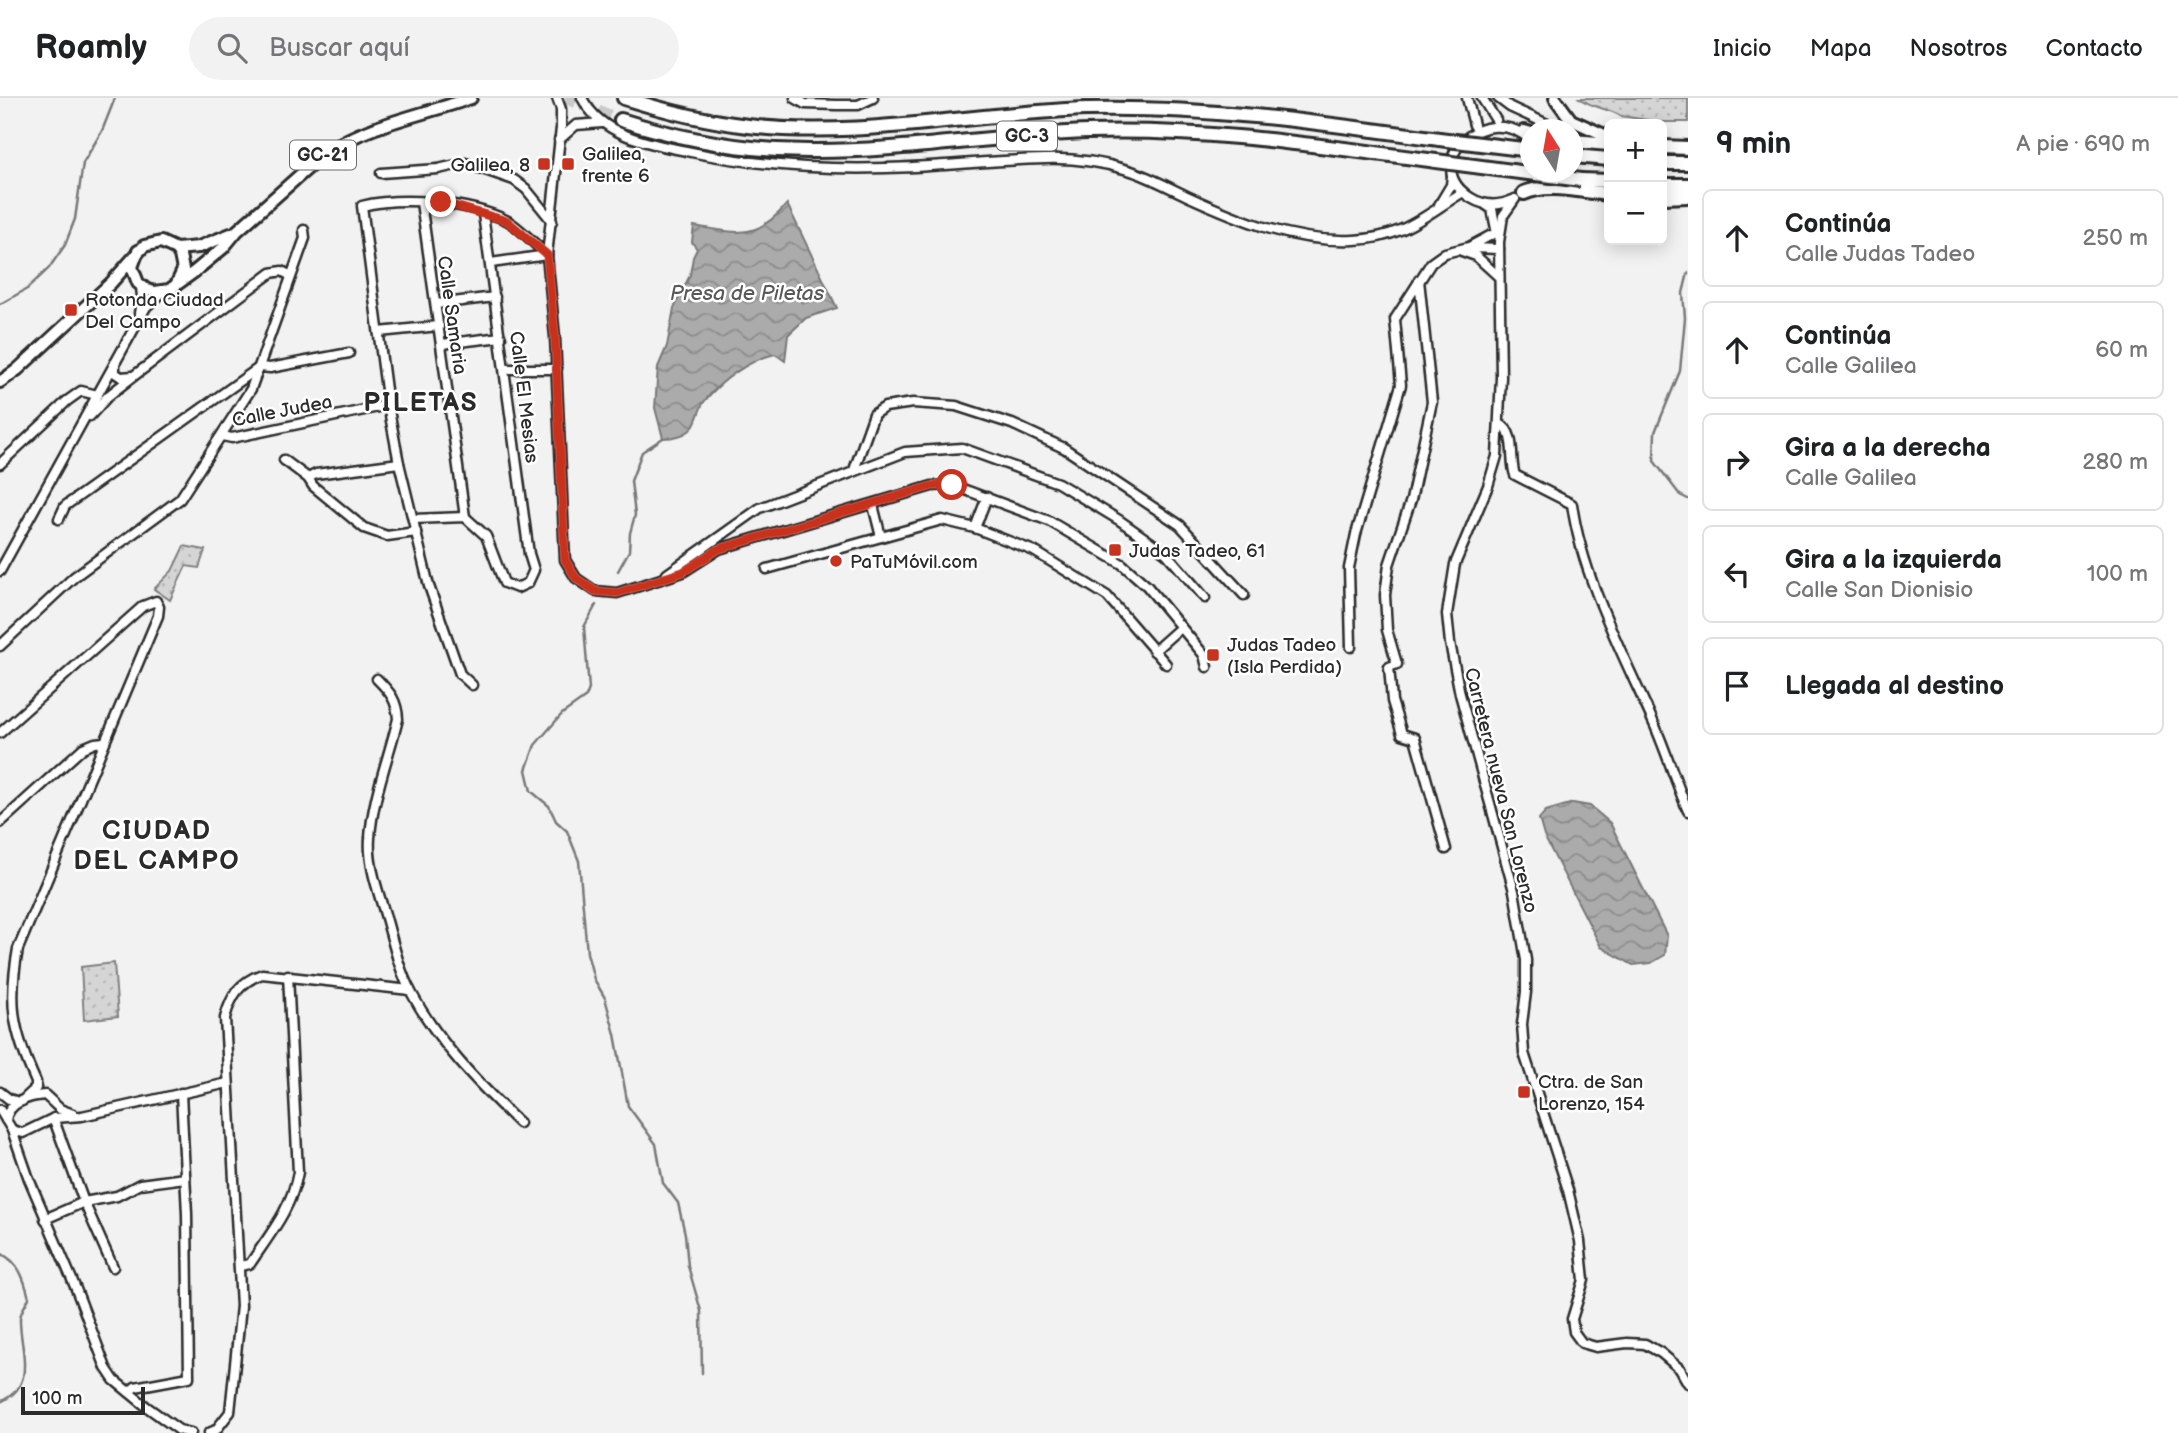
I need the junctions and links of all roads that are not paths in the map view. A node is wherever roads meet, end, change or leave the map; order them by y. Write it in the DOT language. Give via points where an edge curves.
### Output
graph roads {
  1 [pos="450,98"];
  2 [pos="471,98"];
  3 [pos="557,98"];
  4 [pos="582,98"];
  5 [pos="624,98"];
  6 [pos="796,98"];
  7 [pos="873,98"];
  8 [pos="1467,98"];
  9 [pos="1482,98"];
  10 [pos="1498,98"];
  11 [pos="1555,98"];
  12 [pos="837,102"];
  13 [pos="429,111"];
  14 [pos="1536,119"];
  15 [pos="621,120"];
  16 [pos="1496,120"];
  17 [pos="602,123"];
  18 [pos="1474,125"];
  19 [pos="1520,128"];
  20 [pos="1583,136"];
  21 [pos="1604,137"];
  22 [pos="1604,139"];
  23 [pos="559,140"];
  24 [pos="1604,140"];
  25 [pos="1583,141"];
  26 [pos="1667,146"];
  27 [pos="1686,148"];
  28 [pos="1520,149"];
  29 [pos="1583,156"];
  30 [pos="1604,159"];
  31 [pos="1667,163"];
  32 [pos="1688,163"];
  33 [pos="381,173"];
  34 [pos="1452,173"];
  35 [pos="1604,181"];
  36 [pos="1532,182"];
  37 [pos="1667,185"];
  38 [pos="1688,185"];
  39 [pos="1464,192"];
  40 [pos="1604,194"];
  41 [pos="1519,196"];
  42 [pos="1688,196"];
  43 [pos="1667,197"];
  44 [pos="421,201"];
  45 [pos="1483,204"];
  46 [pos="1436,209"];
  47 [pos="483,214"];
  48 [pos="552,221"];
  49 [pos="304,229"];
  50 [pos="237,231"];
  51 [pos="1497,232"];
  52 [pos="1499,246"];
  53 [pos="1469,247"];
  54 [pos="176,249"];
  55 [pos="1459,250"];
  56 [pos="138,251"];
  57 [pos="547,255"];
  58 [pos="491,263"];
  59 [pos="291,276"];
  60 [pos="1499,278"];
  61 [pos="1419,280"];
  62 [pos="111,283"];
  63 [pos="177,283"];
  64 [pos="139,284"];
  65 [pos="163,292"];
  66 [pos="495,297"];
  67 [pos="436,304"];
  68 [pos="137,322"];
  69 [pos="439,326"];
  70 [pos="379,332"];
  71 [pos="501,337"];
  72 [pos="442,344"];
  73 [pos="349,353"];
  74 [pos="116,360"];
  75 [pos="260,367"];
  76 [pos="505,369"];
  77 [pos="557,369"];
  78 [pos="135,375"];
  79 [pos="0,382"];
  80 [pos="225,393"];
  81 [pos="97,395"];
  82 [pos="244,402"];
  83 [pos="388,405"];
  84 [pos="1500,424"];
  85 [pos="74,435"];
  86 [pos="222,436"];
  87 [pos="284,460"];
  88 [pos="399,463"];
  89 [pos="0,464"];
  90 [pos="854,470"];
  91 [pos="308,478"];
  92 [pos="987,497"];
  93 [pos="873,505"];
  94 [pos="465,517"];
  95 [pos="59,519"];
  96 [pos="413,519"];
  97 [pos="975,528"];
  98 [pos="416,532"];
  99 [pos="881,537"];
  100 [pos="766,569"];
  101 [pos="0,571"];
  102 [pos="662,577"];
  103 [pos="1244,595"];
  104 [pos="1205,598"];
  105 [pos="1181,627"];
  106 [pos="0,646"];
  107 [pos="1351,648"];
  108 [pos="1154,651"];
  109 [pos="1166,664"];
  110 [pos="1207,667"];
  111 [pos="377,679"];
  112 [pos="472,685"];
  113 [pos="0,733"];
  114 [pos="104,742"];
  115 [pos="1688,811"];
  116 [pos="0,823"];
  117 [pos="1446,849"];
  118 [pos="288,975"];
  119 [pos="410,990"];
  120 [pos="30,1068"];
  121 [pos="228,1083"];
  122 [pos="0,1092"];
  123 [pos="181,1093"];
  124 [pos="51,1100"];
  125 [pos="21,1102"];
  126 [pos="0,1110"];
  127 [pos="82,1116"];
  128 [pos="54,1119"];
  129 [pos="6,1122"];
  130 [pos="519,1123"];
  131 [pos="12,1130"];
  132 [pos="185,1178"];
  133 [pos="84,1202"];
  134 [pos="46,1219"];
  135 [pos="240,1266"];
  136 [pos="113,1267"];
  137 [pos="1688,1383"];
  138 [pos="129,1392"];
  139 [pos="191,1433"];
  140 [pos="209,1433"];
  1 -- 13 [label="main road, GC-21"];
  2 -- 13 [label="main road, GC-21"];
  3 -- 23 [label="street"];
  4 -- 17 [label="street"];
  5 -- 28 [label="highway, GC-3, bridge" via="693,117 784,128 1152,109 1248,115"];
  6 -- 12 [label="street" via="805,104"];
  7 -- 12 [label="street" via="858,106"];
  8 -- 18 [label="street"];
  9 -- 16 [label="street"];
  10 -- 14 [label="street"];
  11 -- 21 [label="main road" via="1571,120"];
  13 -- 50 [label="main road, GC-21" via="340,143"];
  15 -- 35 [label="highway, GC-3, bridge" via="748,148 808,151 1076,133 1237,137"];
  16 -- 18 [label="street"];
  16 -- 19 [label="street"];
  17 -- 23 [label="street" via="576,125"];
  17 -- 46 [label="street" via="615,132 671,148 780,166 887,168 1043,159 1090,162 1130,171 1237,218 1295,236 1328,240 1377,238 1402,231"];
  18 -- 34 [label="street" via="1455,145"];
  20 -- 22 [label="street"];
  23 -- 48 [label="street"];
  24 -- 25 [label="highway"];
  26 -- 27 [label="highway"];
  29 -- 30 [label="highway"];
  31 -- 32 [label="highway"];
  33 -- 48 [label="street" via="465,163 526,188"];
  34 -- 39 [label="street"];
  34 -- 46 [label="street" via="1451,185"];
  36 -- 41 [label="street, Carretera nueva San Lorenzo"];
  37 -- 38 [label="highway"];
  39 -- 45 [label="street"];
  39 -- 46 [label="street"];
  40 -- 41 [label="highway" via="1534,188"];
  41 -- 45 [label="street" via="1505,204"];
  41 -- 52 [label="street, Carretera nueva San Lorenzo" via="1503,216"];
  42 -- 43 [label="highway"];
  44 -- 47 [label="street"];
  44 -- 67 [label="street, Calle Samaria"];
  44 -- 70 [label="street" via="362,206"];
  45 -- 51 [label="street, Carretera nueva San Lorenzo" via="1492,209"];
  47 -- 57 [label="street" via="507,221"];
  47 -- 58 [label="street, Calle El Mesias"];
  48 -- 57 [label="street"];
  49 -- 59 [label="street" via="305,239"];
  50 -- 54 [label="main road, GC-21" via="199,247"];
  50 -- 63 [label="main road, GC-21" via="223,248"];
  51 -- 52 [label="street, Carretera nueva San Lorenzo"];
  51 -- 53 [label="street"];
  52 -- 53 [label="street"];
  52 -- 60 [label="street, Carretera nueva San Lorenzo"];
  53 -- 55 [label="street"];
  54 -- 56 [label="main road, GC-21" via="161,242"];
  54 -- 63 [label="main road" via="183,262"];
  55 -- 60 [label="street" via="1476,256"];
  55 -- 61 [label="street" via="1431,263"];
  56 -- 62 [label="main road"];
  56 -- 64 [label="main road" via="132,267"];
  57 -- 58 [label="street"];
  57 -- 77 [label="street"];
  58 -- 66 [label="street, Calle El Mesias"];
  59 -- 75 [label="street"];
  59 -- 78 [label="street" via="282,271 271,273"];
  60 -- 84 [label="street, Carretera nueva San Lorenzo"];
  61 -- 107 [label="street" via="1395,319 1401,385 1349,568"];
  61 -- 117 [label="street" via="1432,402 1385,595 1387,630 1396,664 1389,667 1392,701 1402,734 1415,738"];
  62 -- 64 [label="main road"];
  62 -- 79 [label="main road"];
  63 -- 65 [label="main road, GC-21"];
  64 -- 65 [label="main road"];
  64 -- 68 [label="street" via="142,298"];
  65 -- 68 [label="street"];
  66 -- 67 [label="street"];
  66 -- 71 [label="street, Calle El Mesias"];
  67 -- 69 [label="street, Calle Samaria"];
  68 -- 74 [label="street"];
  69 -- 70 [label="street"];
  69 -- 72 [label="street, Calle Samaria"];
  70 -- 83 [label="street"];
  71 -- 72 [label="street"];
  71 -- 76 [label="street, Calle El Mesias"];
  72 -- 94 [label="street, Calle Samaria"];
  73 -- 75 [label="street"];
  74 -- 78 [label="street" via="115,373"];
  74 -- 81 [label="street"];
  75 -- 80 [label="street"];
  75 -- 82 [label="street"];
  76 -- 77 [label="street"];
  76 -- 94 [label="street, Calle El Mesias" via="534,570 528,583 517,588 504,583 485,536"];
  77 -- 102 [label="street" via="565,560 576,578 595,591 617,593"];
  78 -- 85 [label="street" via="97,407"];
  80 -- 82 [label="street" via="237,391"];
  80 -- 95 [label="street" via="65,506"];
  81 -- 85 [label="street"];
  81 -- 89 [label="street" via="81,391"];
  82 -- 86 [label="street"];
  83 -- 86 [label="street, Calle Judea" via="232,438"];
  83 -- 88 [label="street"];
  84 -- 115 [label="street" via="1510,435 1515,475 1573,504 1576,534"];
  84 -- 137 [label="street, Carretera nueva San Lorenzo" via="1491,476 1455,564 1447,614 1460,694 1514,891 1525,960 1524,1053 1580,1241 1584,1280 1573,1332 1582,1343 1597,1347 1645,1344 1680,1369"];
  85 -- 101 [label="street"];
  86 -- 106 [label="street" via="180,499 74,577"];
  87 -- 91 [label="street"];
  88 -- 91 [label="street"];
  88 -- 96 [label="street"];
  90 -- 102 [label="street" via="760,508"];
  90 -- 103 [label="street" via="874,414 885,407 913,403 956,406 1012,424 1064,448 1180,525"];
  90 -- 104 [label="street" via="905,452 932,449 962,448 999,461 1058,483 1119,520 1166,553"];
  91 -- 98 [label="street" via="364,528 387,536"];
  92 -- 93 [label="street" via="952,485 932,486"];
  92 -- 97 [label="street"];
  92 -- 105 [label="street" via="1049,520 1122,564"];
  93 -- 99 [label="street"];
  93 -- 102 [label="street" via="719,549 683,572"];
  94 -- 96 [label="street"];
  96 -- 98 [label="street"];
  97 -- 99 [label="street" via="942,520"];
  97 -- 108 [label="street" via="1034,551 1107,596"];
  98 -- 112 [label="street" via="429,586 460,674"];
  99 -- 100 [label="street"];
  105 -- 108 [label="street"];
  105 -- 110 [label="street" via="1204,655"];
  108 -- 109 [label="street"];
  111 -- 119 [label="street" via="392,693 398,719 374,812 371,861"];
  113 -- 114 [label="street" via="143,606 156,601 159,616"];
  114 -- 116 [label="street" via="83,748"];
  114 -- 120 [label="street" via="18,949 13,1015"];
  118 -- 119 [label="street"];
  118 -- 121 [label="street" via="262,974 249,979 230,1001 225,1018"];
  118 -- 135 [label="street" via="298,1172 295,1191 250,1264"];
  119 -- 130 [label="street" via="440,1040"];
  120 -- 124 [label="street"];
  120 -- 125 [label="street" via="36,1088"];
  121 -- 123 [label="street"];
  121 -- 135 [label="street"];
  122 -- 125 [label="street"];
  123 -- 127 [label="street"];
  123 -- 132 [label="street"];
  124 -- 125 [label="street" via="46,1095"];
  124 -- 127 [label="street" via="67,1113"];
  124 -- 128 [label="street"];
  125 -- 129 [label="street" via="11,1107"];
  126 -- 129 [label="street"];
  127 -- 128 [label="street"];
  128 -- 131 [label="street" via="23,1133"];
  128 -- 133 [label="street"];
  129 -- 131 [label="street"];
  131 -- 134 [label="street"];
  132 -- 133 [label="street" via="140,1184 117,1196"];
  132 -- 138 [label="street" via="189,1377"];
  133 -- 134 [label="street"];
  133 -- 136 [label="street"];
  134 -- 138 [label="street" via="106,1368"];
  135 -- 140 [label="street" via="241,1306 230,1412"];
  138 -- 139 [label="street" via="179,1430"];
}
